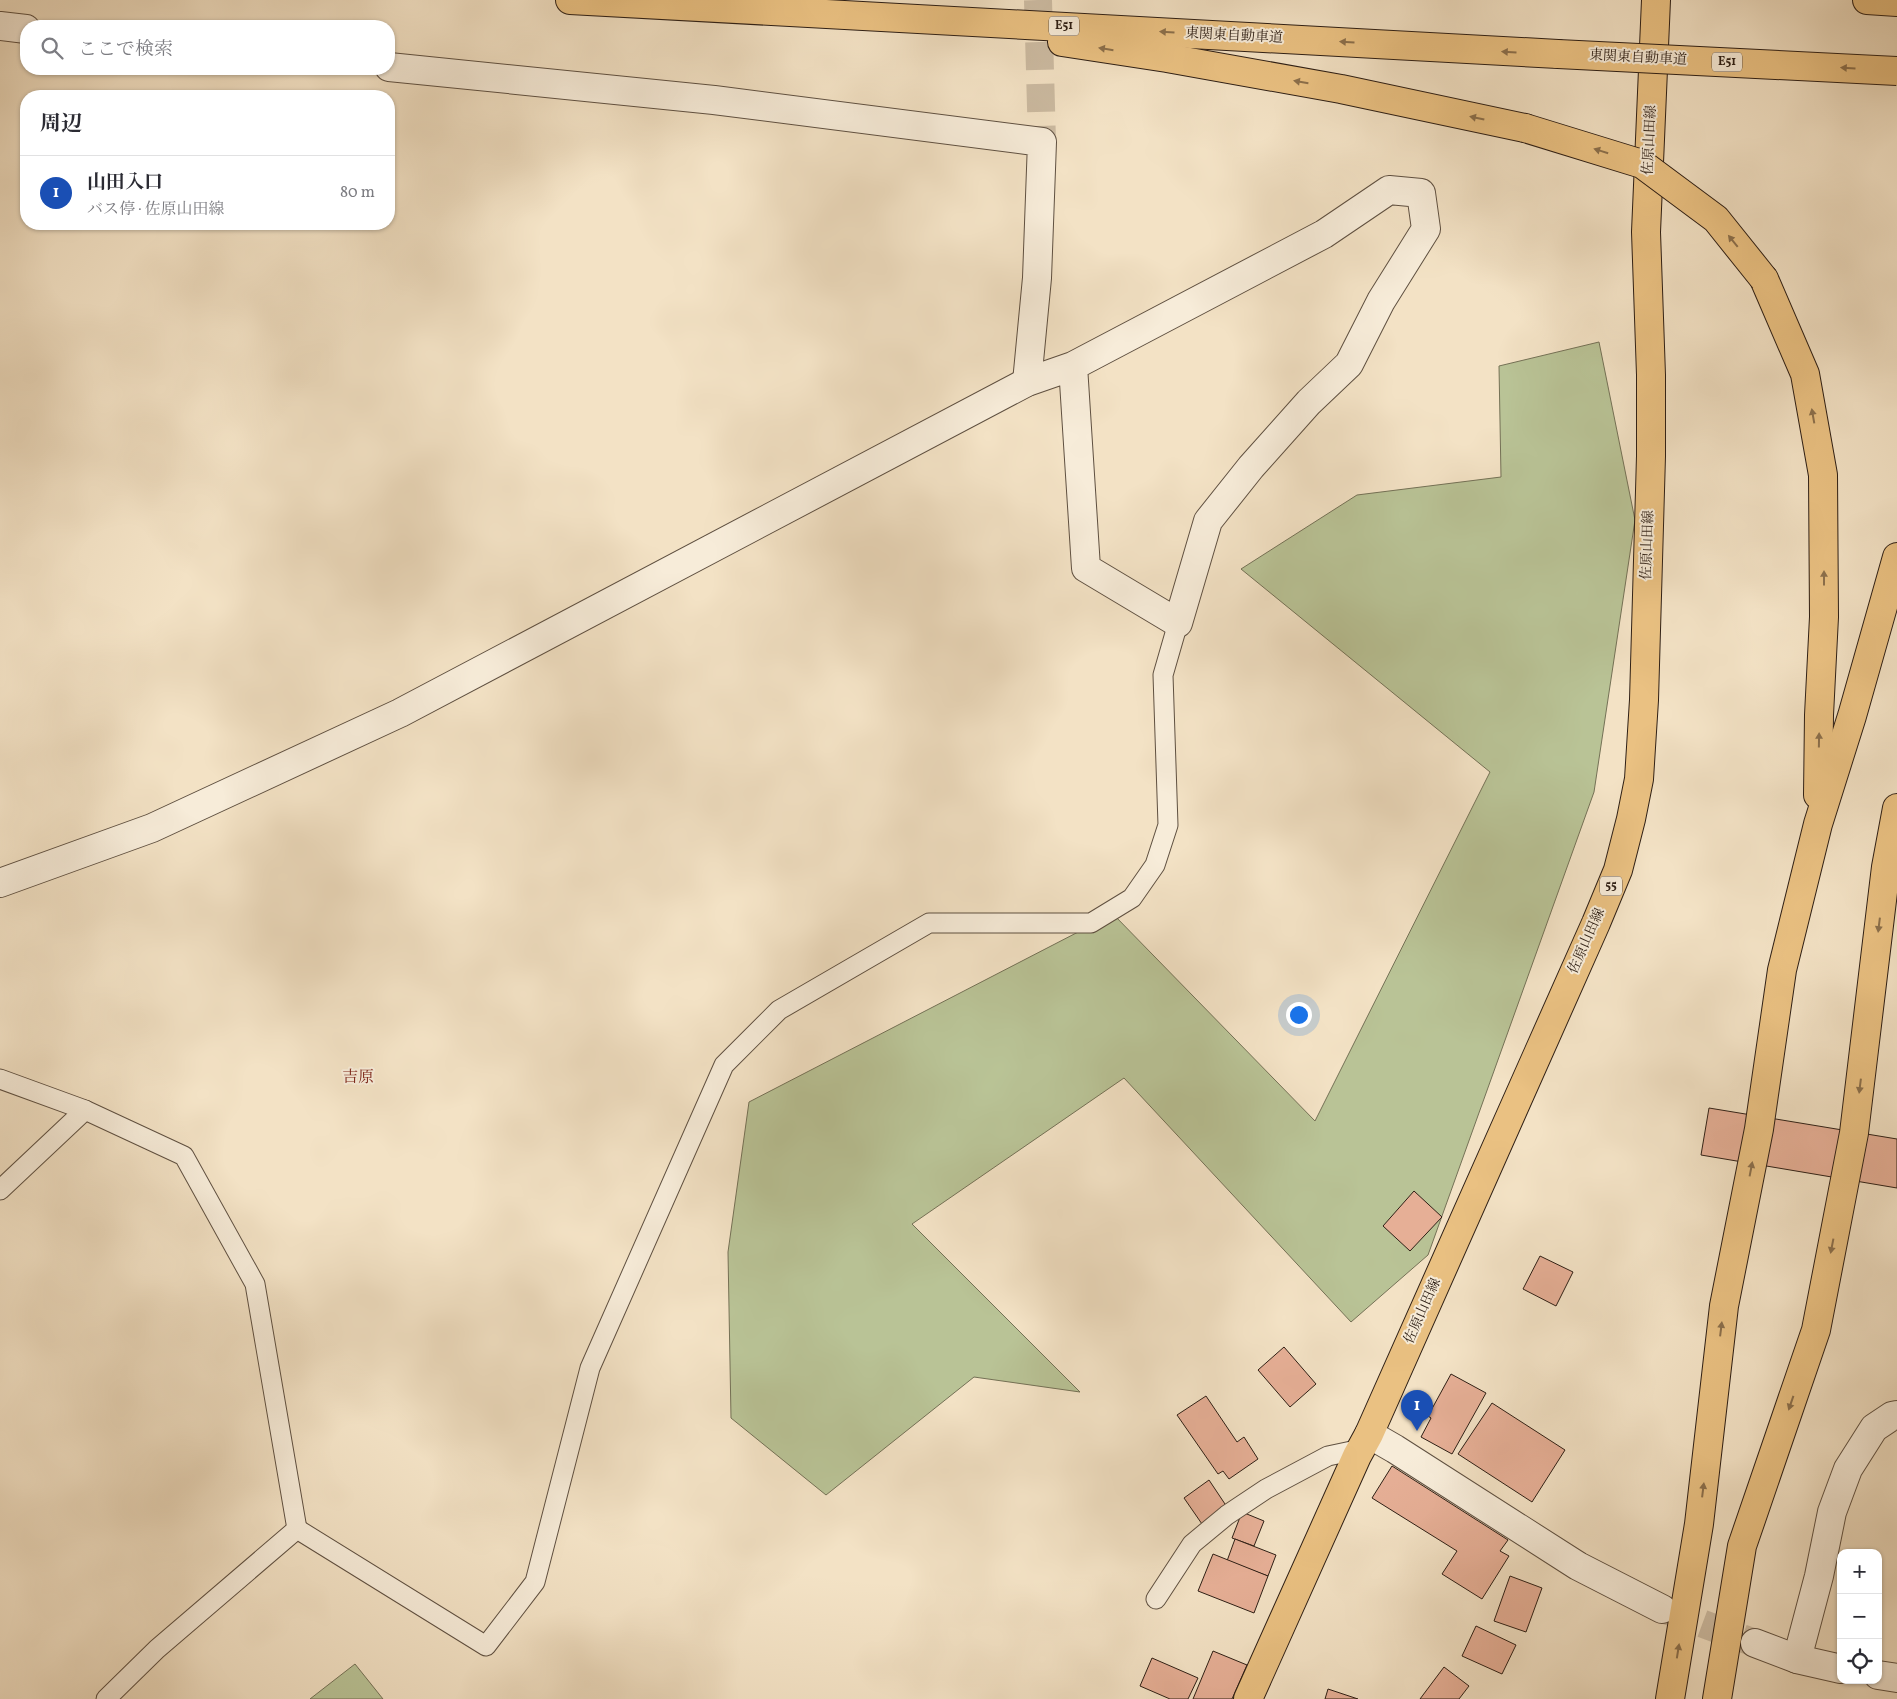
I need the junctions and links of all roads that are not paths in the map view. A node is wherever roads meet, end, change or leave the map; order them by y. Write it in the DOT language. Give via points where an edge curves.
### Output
graph roads {
  1 [pos="570,0"];
  2 [pos="1656,0"];
  3 [pos="1867,0"];
  4 [pos="1897,2"];
  5 [pos="900,17"];
  6 [pos="0,26"];
  7 [pos="20,28"];
  8 [pos="395,68"];
  9 [pos="1897,71"];
  10 [pos="1073,366"];
  11 [pos="1026,382"];
  12 [pos="1897,557"];
  13 [pos="1178,623"];
  14 [pos="1897,808"];
  15 [pos="1818,824"];
  16 [pos="1897,839"];
  17 [pos="1886,867"];
  18 [pos="0,884"];
  19 [pos="0,1079"];
  20 [pos="85,1110"];
  21 [pos="0,1190"];
  22 [pos="1897,1415"];
  23 [pos="1365,1441"];
  24 [pos="297,1529"];
  25 [pos="1156,1599"];
  26 [pos="1662,1609"];
  27 [pos="1755,1643"];
  28 [pos="1797,1659"];
  29 [pos="1837,1668"];
  30 [pos="1882,1676"];
  31 [pos="1897,1678"];
  32 [pos="106,1699"];
  33 [pos="1248,1699"];
  34 [pos="1670,1699"];
  35 [pos="1717,1699"];
  1 -- 5 [label="main road, 東関東自動車道 / E51"];
  2 -- 23 [label="main road, 佐原山田線 / 55" via="1646,232 1651,375 1644,700 1639,779 1631,819 1618,870 1596,923"];
  3 -- 4 [label="main road"];
  9 -- 5 [label="main road, 東関東自動車道 / E51, one-way, bridge"];
  15 -- 5 [label="main road, one-way, bridge" via="1824,617 1823,475 1805,374 1764,279 1716,219 1642,164 1525,128 1341,89 1167,58"];
  6 -- 7 [label="street"];
  8 -- 11 [label="street" via="714,100 1042,142 1037,278"];
  10 -- 11 [label="street"];
  10 -- 13 [label="street" via="1086,568"];
  10 -- 13 [label="street" via="1324,234 1389,190 1421,193 1426,229 1381,301 1349,364 1302,409 1208,521"];
  11 -- 18 [label="street" via="400,712 152,828"];
  12 -- 15 [label="main road"];
  13 -- 24 [label="lane" via="1163,675 1168,825 1155,865 1132,898 1091,923 929,922 779,1010 724,1066 590,1368 535,1582 486,1646"];
  14 -- 17 [label="main road"];
  34 -- 15 [label="main road, one-way" via="1699,1524 1724,1306 1759,1129 1782,970"];
  16 -- 17 [label="main road"];
  17 -- 35 [label="main road, one-way" via="1854,1133 1816,1330 1742,1546"];
  19 -- 20 [label="lane"];
  20 -- 21 [label="lane"];
  20 -- 24 [label="lane" via="184,1156 255,1284"];
  22 -- 28 [label="street" via="1874,1428 1848,1469 1832,1512"];
  23 -- 25 [label="lane" via="1266,1488 1227,1516 1192,1544"];
  23 -- 26 [label="street" via="1395,1449 1578,1566"];
  23 -- 33 [label="main road, 佐原山田線 / 55"];
  24 -- 32 [label="lane" via="157,1648"];
  27 -- 28 [label="street"];
  28 -- 29 [label="street"];
  30 -- 31 [label="street"];
}
